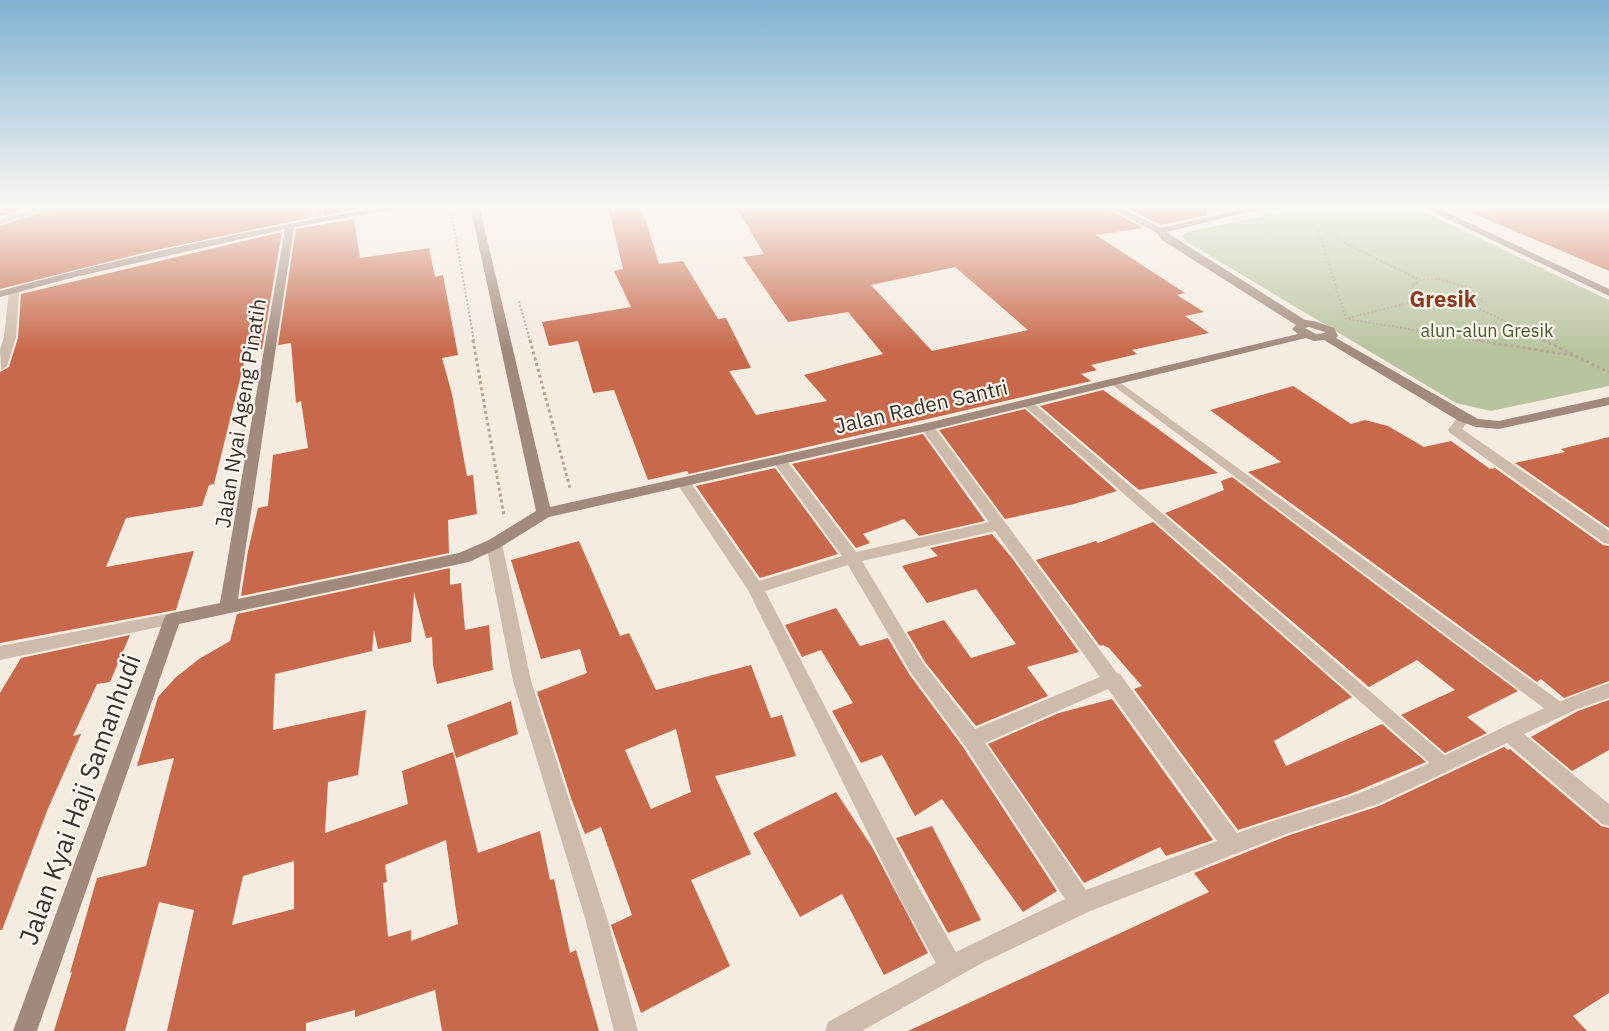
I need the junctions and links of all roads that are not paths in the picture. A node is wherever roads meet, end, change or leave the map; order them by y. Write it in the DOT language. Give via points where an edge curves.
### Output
graph roads {
  1 [pos="165,253"];
  2 [pos="285,253"];
  3 [pos="485,253"];
  4 [pos="1188,253"];
  5 [pos="1525,253"];
  6 [pos="14,291"];
  7 [pos="1609,293"];
  8 [pos="0,294"];
  9 [pos="1305,330"];
  10 [pos="1,366"];
  11 [pos="1115,382"];
  12 [pos="1609,401"];
  13 [pos="1027,403"];
  14 [pos="1464,418"];
  15 [pos="927,428"];
  16 [pos="779,460"];
  17 [pos="683,482"];
  18 [pos="544,513"];
  19 [pos="999,525"];
  20 [pos="501,539"];
  21 [pos="1609,539"];
  22 [pos="852,558"];
  23 [pos="755,588"];
  24 [pos="228,607"];
  25 [pos="172,619"];
  26 [pos="0,653"];
  27 [pos="1114,679"];
  28 [pos="1609,690"];
  29 [pos="1559,710"];
  30 [pos="1510,734"];
  31 [pos="972,740"];
  32 [pos="1444,765"];
  33 [pos="1609,817"];
  34 [pos="1233,845"];
  35 [pos="1082,903"];
  36 [pos="952,967"];
  37 [pos="25,1031"];
  38 [pos="626,1031"];
  39 [pos="837,1031"];
  1 -- 6 [label="main road"];
  2 -- 24 [label="main road, Jalan Nyai Ageng Pinatih"];
  3 -- 18 [label="main road"];
  4 -- 9 [label="main road"];
  5 -- 7 [label="main road"];
  6 -- 8 [label="main road"];
  6 -- 10 [label="street" via="10,337"];
  9 -- 11 [label="main road, Jalan Raden Santri"];
  9 -- 14 [label="main road" via="1317,324 1330,330 1333,333 1328,338"];
  11 -- 13 [label="main road, Jalan Raden Santri"];
  11 -- 29 [label="lane"];
  12 -- 14 [label="main road" via="1499,425"];
  13 -- 15 [label="main road, Jalan Raden Santri"];
  13 -- 32 [label="lane"];
  14 -- 21 [label="street" via="1455,430"];
  15 -- 16 [label="main road, Jalan Raden Santri"];
  15 -- 19 [label="street"];
  16 -- 17 [label="main road, Jalan Raden Santri"];
  16 -- 22 [label="street"];
  17 -- 18 [label="main road, Jalan Raden Santri"];
  17 -- 23 [label="street"];
  18 -- 20 [label="main road, Jalan Raden Santri"];
  19 -- 22 [label="street"];
  19 -- 27 [label="street"];
  20 -- 24 [label="main road, Jalan Raden Santri" via="463,558"];
  20 -- 38 [label="street" via="522,681 596,918"];
  22 -- 23 [label="street"];
  22 -- 31 [label="street" via="917,668"];
  23 -- 36 [label="street" via="910,894"];
  24 -- 25 [label="main road, Jalan Raden Santri"];
  25 -- 26 [label="street"];
  25 -- 37 [label="main road, Jalan Kyai Haji Samanhudi"];
  27 -- 31 [label="street"];
  27 -- 34 [label="street"];
  28 -- 29 [label="street"];
  29 -- 30 [label="street"];
  30 -- 32 [label="street"];
  30 -- 33 [label="street"];
  31 -- 35 [label="street"];
  32 -- 34 [label="street" via="1371,798"];
  34 -- 35 [label="street"];
  35 -- 36 [label="street"];
  36 -- 39 [label="street"];
}
